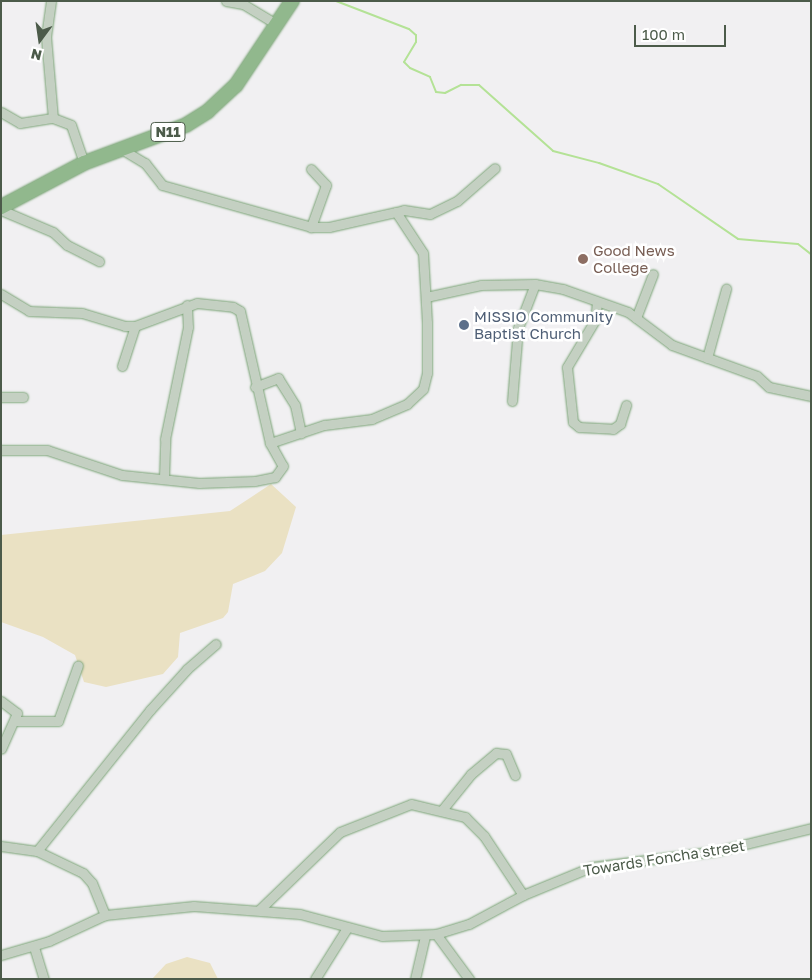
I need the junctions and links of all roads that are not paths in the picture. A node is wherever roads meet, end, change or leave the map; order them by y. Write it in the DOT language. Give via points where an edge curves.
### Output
graph roads {
  1 [pos="51,1"];
  2 [pos="226,1"];
  3 [pos="292,1"];
  4 [pos="275,23"];
  5 [pos="1,112"];
  6 [pos="53,118"];
  7 [pos="123,150"];
  8 [pos="84,163"];
  9 [pos="495,168"];
  10 [pos="311,169"];
  11 [pos="1,208"];
  12 [pos="396,212"];
  13 [pos="311,226"];
  14 [pos="99,261"];
  15 [pos="653,274"];
  16 [pos="535,284"];
  17 [pos="726,289"];
  18 [pos="1,294"];
  19 [pos="426,297"];
  20 [pos="597,302"];
  21 [pos="186,305"];
  22 [pos="636,318"];
  23 [pos="135,326"];
  24 [pos="707,358"];
  25 [pos="122,366"];
  26 [pos="255,387"];
  27 [pos="811,396"];
  28 [pos="1,397"];
  29 [pos="23,397"];
  30 [pos="512,401"];
  31 [pos="626,405"];
  32 [pos="301,433"];
  33 [pos="270,443"];
  34 [pos="1,450"];
  35 [pos="164,477"];
  36 [pos="216,644"];
  37 [pos="78,665"];
  38 [pos="1,702"];
  39 [pos="14,721"];
  40 [pos="1,749"];
  41 [pos="515,775"];
  42 [pos="442,810"];
  43 [pos="811,828"];
  44 [pos="1,846"];
  45 [pos="37,851"];
  46 [pos="523,895"];
  47 [pos="259,910"];
  48 [pos="105,915"];
  49 [pos="346,928"];
  50 [pos="436,934"];
  51 [pos="425,936"];
  52 [pos="34,947"];
  53 [pos="1,955"];
  54 [pos="44,979"];
  55 [pos="316,979"];
  56 [pos="415,979"];
  57 [pos="469,979"];
  1 -- 6 [label="street" via="46,37"];
  2 -- 4 [label="street" via="243,4"];
  3 -- 4 [label="highway, N11"];
  4 -- 7 [label="highway, N11" via="236,85 223,99 186,125"];
  5 -- 6 [label="street" via="20,123"];
  6 -- 8 [label="street" via="75,131"];
  7 -- 8 [label="highway, N11"];
  7 -- 13 [label="street" via="145,163 162,185"];
  8 -- 11 [label="highway, N11"];
  9 -- 12 [label="street" via="457,201 430,214"];
  10 -- 13 [label="street" via="326,185"];
  11 -- 14 [label="street" via="53,232 67,245"];
  12 -- 13 [label="street" via="329,228"];
  12 -- 19 [label="street" via="422,253"];
  15 -- 22 [label="street"];
  16 -- 19 [label="street" via="466,287"];
  16 -- 20 [label="street" via="563,289"];
  16 -- 30 [label="street" via="518,328"];
  17 -- 24 [label="street"];
  18 -- 23 [label="street" via="29,311 82,312"];
  19 -- 32 [label="street" via="426,382 416,398 372,419 324,425"];
  20 -- 22 [label="street"];
  20 -- 31 [label="street" via="595,320 567,367 573,422 578,427 614,429 620,424"];
  21 -- 23 [label="street"];
  21 -- 26 [label="street" via="222,305 240,311"];
  21 -- 35 [label="street" via="188,327 165,439"];
  22 -- 24 [label="street" via="666,342"];
  23 -- 25 [label="street"];
  24 -- 27 [label="street" via="757,376 769,387"];
  26 -- 32 [label="street" via="278,378 295,405"];
  26 -- 33 [label="street"];
  28 -- 29 [label="street"];
  32 -- 33 [label="street"];
  33 -- 35 [label="street" via="283,466 275,477 199,483"];
  34 -- 35 [label="street" via="47,450 122,475"];
  36 -- 45 [label="street" via="187,669 150,710"];
  37 -- 39 [label="street" via="58,721"];
  38 -- 39 [label="street" via="17,713"];
  39 -- 40 [label="street"];
  41 -- 42 [label="street" via="506,754 496,753 471,774"];
  42 -- 46 [label="street" via="464,817 484,836"];
  42 -- 47 [label="street" via="411,804 352,825 313,856"];
  43 -- 46 [label="street, Towards Foncha street" via="717,851 591,867"];
  44 -- 45 [label="street"];
  45 -- 48 [label="street" via="88,878"];
  46 -- 50 [label="street, Towards Foncha street" via="487,915"];
  47 -- 48 [label="street, Towards Foncha street" via="194,906"];
  47 -- 49 [label="street, Towards Foncha street" via="316,917"];
  48 -- 52 [label="street, Towards Foncha street"];
  49 -- 51 [label="street, Towards Foncha street" via="382,936"];
  49 -- 55 [label="street"];
  50 -- 51 [label="street, Towards Foncha street"];
  50 -- 57 [label="street"];
  51 -- 56 [label="street"];
  52 -- 53 [label="street, Towards Foncha street"];
  52 -- 54 [label="street"];
}
